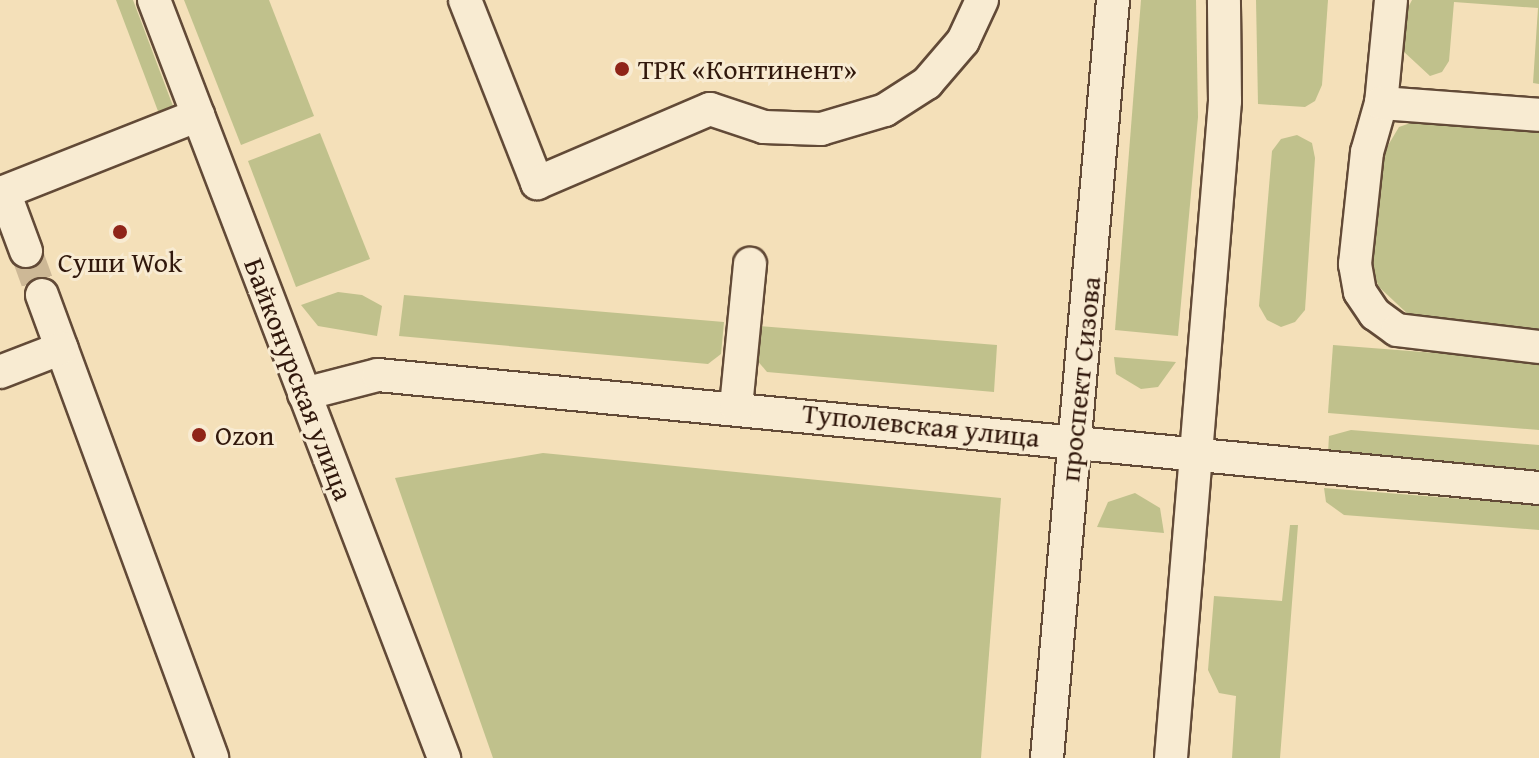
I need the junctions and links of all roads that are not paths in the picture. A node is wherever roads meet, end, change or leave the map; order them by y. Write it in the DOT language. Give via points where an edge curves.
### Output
graph roads {
  1 [pos="154,0"];
  2 [pos="465,0"];
  3 [pos="982,0"];
  4 [pos="1113,0"];
  5 [pos="1224,0"];
  6 [pos="1391,0"];
  7 [pos="1381,103"];
  8 [pos="198,115"];
  9 [pos="1539,115"];
  10 [pos="2,192"];
  11 [pos="26,251"];
  12 [pos="750,264"];
  13 [pos="42,295"];
  14 [pos="1539,347"];
  15 [pos="62,348"];
  16 [pos="0,372"];
  17 [pos="304,394"];
  18 [pos="736,407"];
  19 [pos="1074,440"];
  20 [pos="1196,455"];
  21 [pos="1539,488"];
  22 [pos="212,758"];
  23 [pos="444,758"];
  24 [pos="1047,758"];
  25 [pos="1171,758"];
  1 -- 8 [label="street, Байконурская улица"];
  2 -- 3 [label="street" via="537,183 710,109 764,127 821,129 885,110 927,83 963,41"];
  4 -- 19 [label="street, проспект Сизова"];
  5 -- 20 [label="street" via="1225,101"];
  6 -- 7 [label="street"];
  7 -- 9 [label="street"];
  7 -- 14 [label="street" via="1367,152 1355,264 1360,292 1375,314 1397,330"];
  8 -- 10 [label="street"];
  8 -- 17 [label="street, Байконурская улица"];
  10 -- 11 [label="street"];
  12 -- 18 [label="street"];
  13 -- 15 [label="street"];
  15 -- 16 [label="street"];
  15 -- 22 [label="street"];
  17 -- 18 [label="street, Туполевская улица" via="378,375"];
  17 -- 23 [label="street, Байконурская улица"];
  18 -- 19 [label="street, Туполевская улица"];
  19 -- 20 [label="street, Туполевская улица"];
  19 -- 24 [label="street, проспект Сизова"];
  20 -- 21 [label="street, Туполевская улица"];
  20 -- 25 [label="street"];
}
